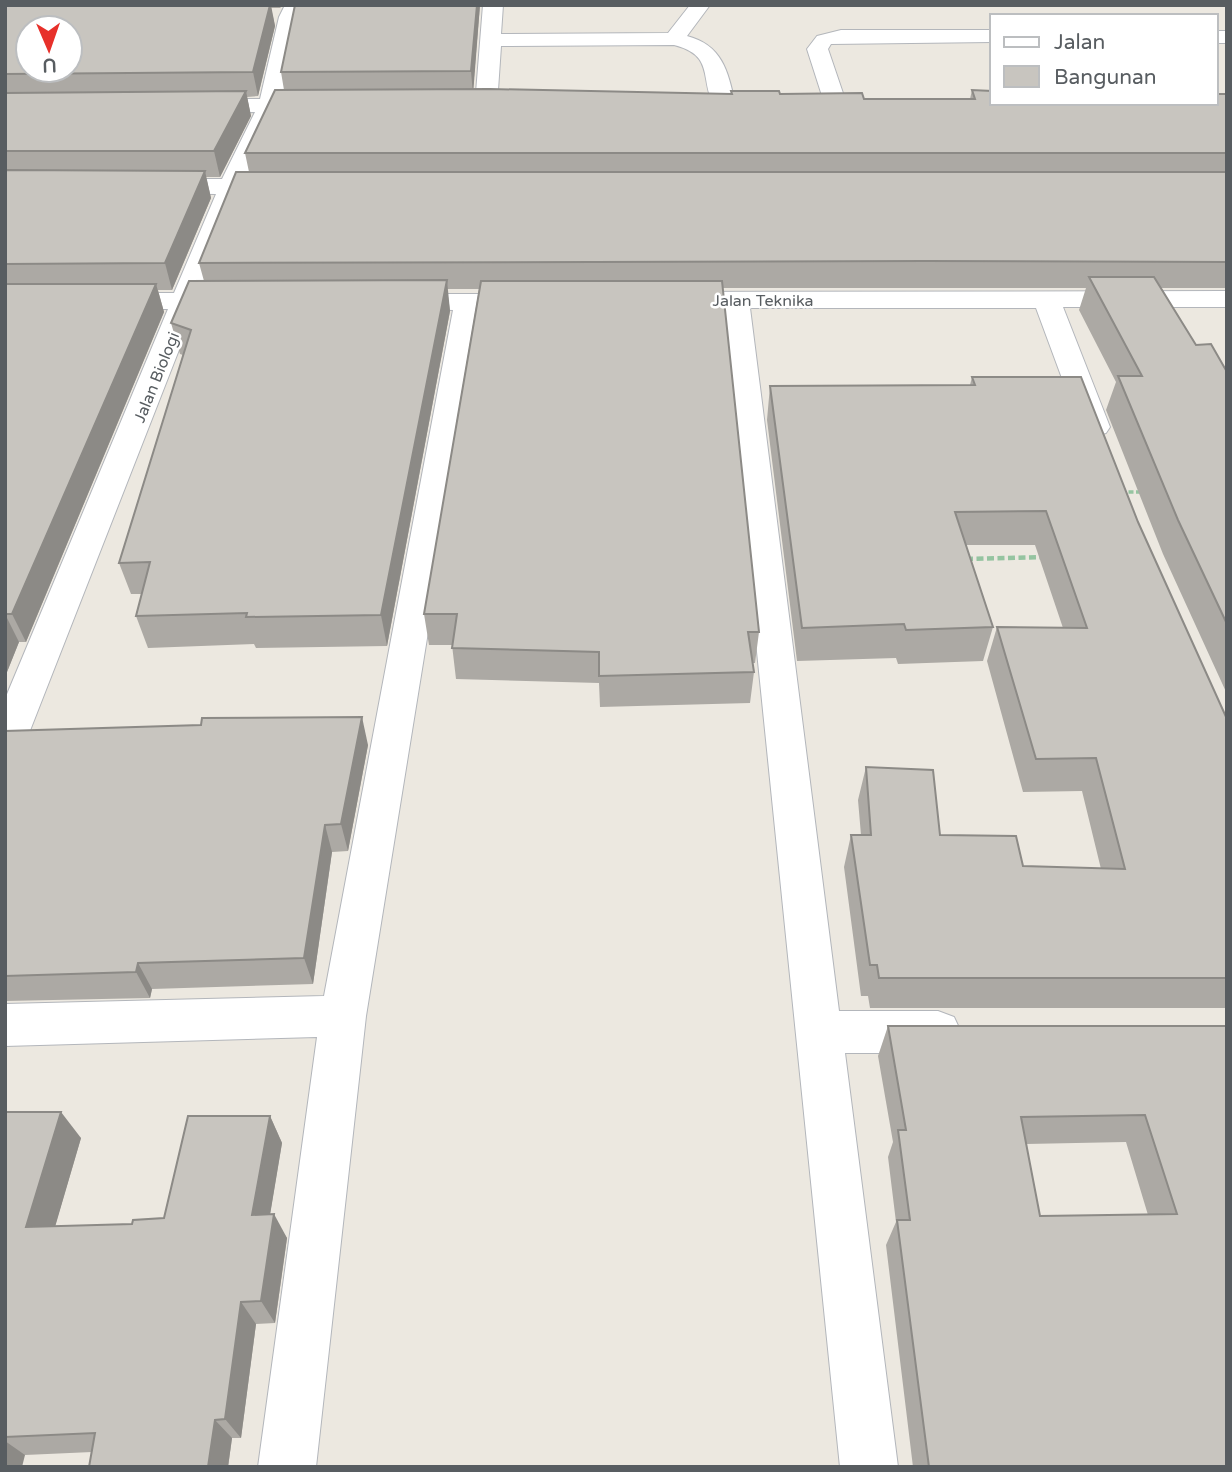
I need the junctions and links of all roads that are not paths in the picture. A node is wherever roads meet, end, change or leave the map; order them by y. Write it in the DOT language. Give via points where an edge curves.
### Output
graph roads {
  1 [pos="493,5"];
  2 [pos="700,5"];
  3 [pos="293,11"];
  4 [pos="262,17"];
  5 [pos="990,36"];
  6 [pos="491,40"];
  7 [pos="674,40"];
  8 [pos="807,102"];
  9 [pos="835,102"];
  10 [pos="862,102"];
  11 [pos="696,103"];
  12 [pos="724,103"];
  13 [pos="752,103"];
  14 [pos="270,105"];
  15 [pos="337,105"];
  16 [pos="459,105"];
  17 [pos="486,105"];
  18 [pos="514,105"];
  19 [pos="172,106"];
  20 [pos="125,186"];
  21 [pos="231,186"];
  22 [pos="301,187"];
  23 [pos="1227,299"];
  24 [pos="735,300"];
  25 [pos="5,301"];
  26 [pos="187,301"];
  27 [pos="254,301"];
  28 [pos="641,301"];
  29 [pos="1047,301"];
  30 [pos="374,302"];
  31 [pos="468,302"];
  32 [pos="548,302"];
  33 [pos="1134,492"];
  34 [pos="5,746"];
  35 [pos="343,1016"];
  36 [pos="5,1025"];
  37 [pos="818,1032"];
  38 [pos="982,1032"];
  39 [pos="287,1467"];
  40 [pos="869,1467"];
  1 -- 6 [label="street"];
  2 -- 7 [label="street"];
  3 -- 4 [label="street"];
  3 -- 14 [label="street, Jalan Biologi"];
  5 -- 9 [label="street" via="841,36 824,40 817,49"];
  6 -- 7 [label="street"];
  6 -- 17 [label="street"];
  7 -- 12 [label="street" via="705,49 716,64"];
  8 -- 9 [label="street"];
  9 -- 10 [label="street"];
  11 -- 12 [label="street"];
  12 -- 13 [label="street"];
  14 -- 15 [label="street"];
  14 -- 19 [label="street"];
  14 -- 21 [label="street, Jalan Biologi"];
  16 -- 17 [label="street"];
  17 -- 18 [label="street"];
  20 -- 21 [label="street"];
  21 -- 22 [label="street"];
  21 -- 26 [label="street, Jalan Biologi"];
  23 -- 29 [label="street, Jalan Teknika"];
  24 -- 28 [label="street, Jalan Teknika"];
  24 -- 29 [label="street, Jalan Teknika"];
  24 -- 37 [label="street"];
  25 -- 26 [label="street"];
  26 -- 27 [label="street"];
  26 -- 34 [label="street, Jalan Biologi"];
  29 -- 33 [label="street"];
  30 -- 31 [label="street"];
  31 -- 32 [label="street"];
  31 -- 35 [label="street"];
  35 -- 36 [label="street"];
  35 -- 39 [label="street"];
  37 -- 38 [label="street"];
  37 -- 40 [label="street"];
}
